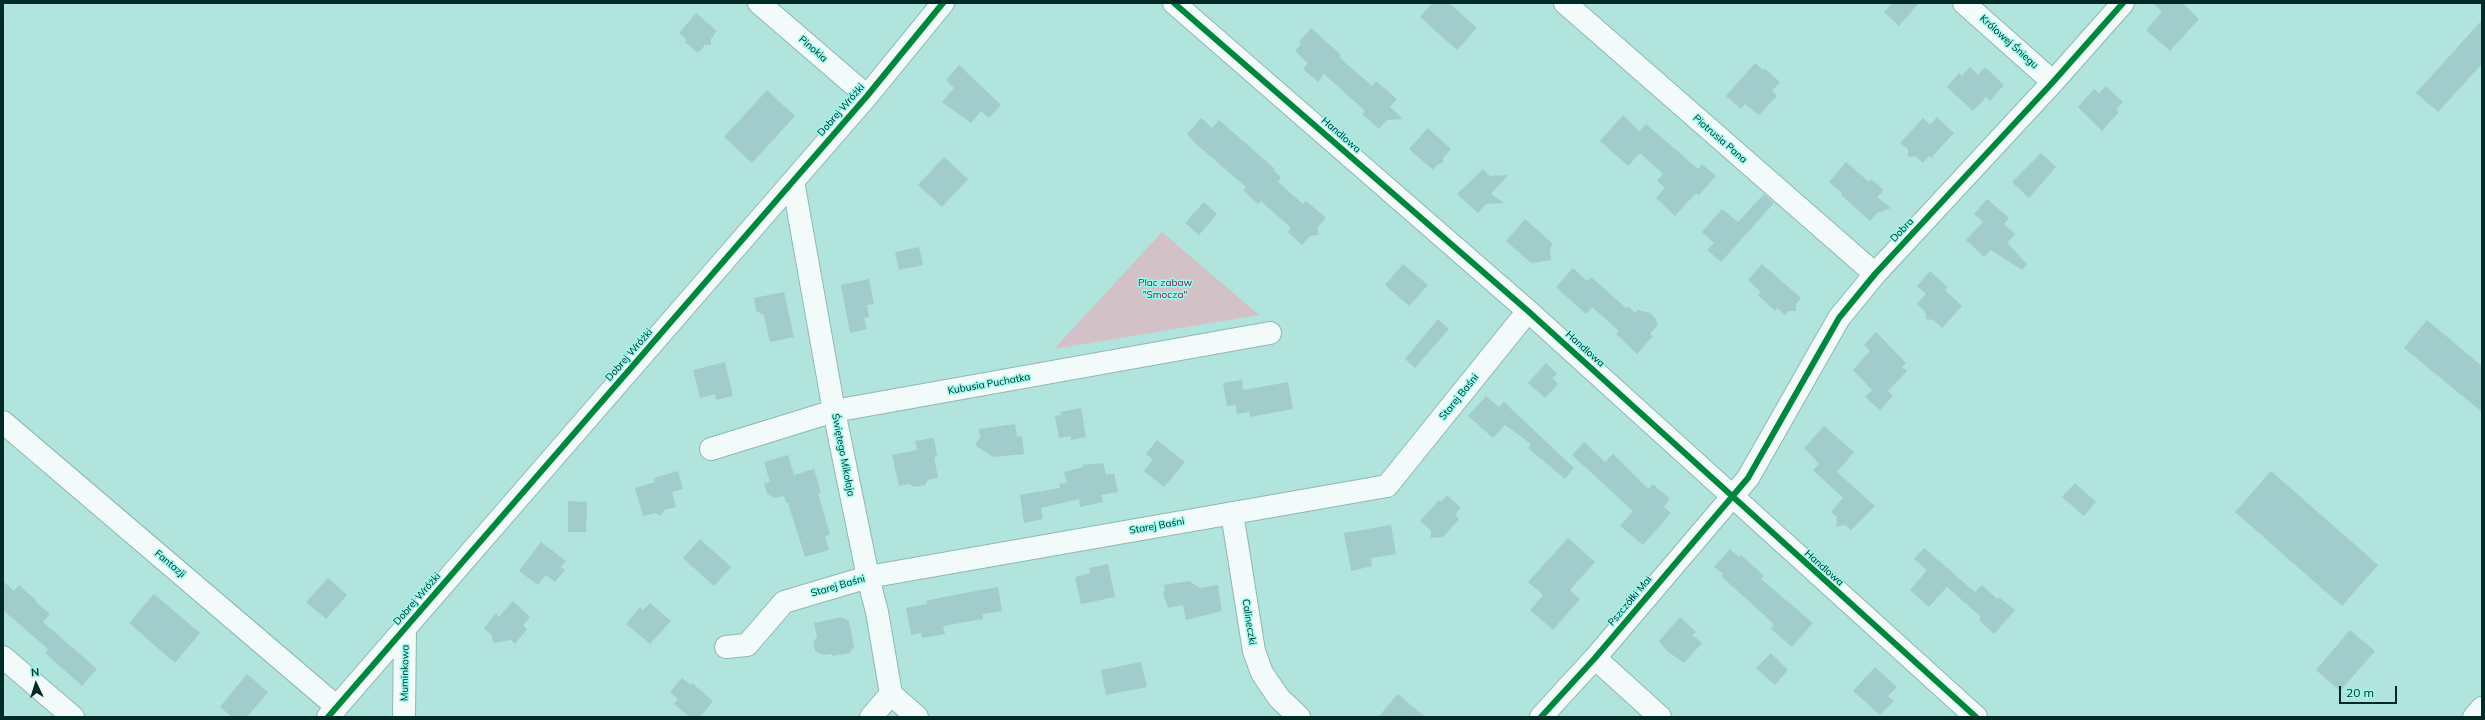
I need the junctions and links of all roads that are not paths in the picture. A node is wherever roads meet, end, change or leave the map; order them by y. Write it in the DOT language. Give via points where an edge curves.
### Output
graph roads {
  1 [pos="759,3"];
  2 [pos="943,3"];
  3 [pos="1174,3"];
  4 [pos="1565,3"];
  5 [pos="1964,3"];
  6 [pos="2123,3"];
  7 [pos="2053,82"];
  8 [pos="867,96"];
  9 [pos="793,181"];
  10 [pos="1875,274"];
  11 [pos="1528,311"];
  12 [pos="1270,333"];
  13 [pos="834,411"];
  14 [pos="3,422"];
  15 [pos="711,449"];
  16 [pos="1732,497"];
  17 [pos="1232,513"];
  18 [pos="868,577"];
  19 [pos="405,628"];
  20 [pos="726,647"];
  21 [pos="3,657"];
  22 [pos="1595,658"];
  23 [pos="891,694"];
  24 [pos="2482,708"];
  25 [pos="332,712"];
  26 [pos="73,717"];
  27 [pos="404,717"];
  28 [pos="871,717"];
  29 [pos="917,717"];
  30 [pos="1299,717"];
  31 [pos="1541,717"];
  32 [pos="1660,717"];
  33 [pos="1976,717"];
  34 [pos="2474,717"];
  1 -- 8 [label="street, Pinokia"];
  2 -- 8 [label="street, Dobrej Wróżki"];
  3 -- 11 [label="street, Handlowa"];
  4 -- 10 [label="street, Piotrusia Pana"];
  5 -- 7 [label="street, Królowej Śniegu"];
  6 -- 7 [label="street, Dobra"];
  7 -- 10 [label="street, Dobra"];
  8 -- 9 [label="street, Dobrej Wróżki"];
  9 -- 13 [label="street, Świętego Mikołaja"];
  9 -- 19 [label="street, Dobrej Wróżki"];
  10 -- 16 [label="street, Dobra" via="1838,318 1750,474"];
  11 -- 16 [label="street, Handlowa"];
  11 -- 17 [label="street, Starej Baśni" via="1386,486"];
  12 -- 13 [label="street, Kubusia Puchatka"];
  13 -- 15 [label="street, Kubusia Puchatka"];
  13 -- 18 [label="street, Świętego Mikołaja"];
  14 -- 25 [label="street, Fantazji"];
  16 -- 22 [label="street, Pszczółki Mai"];
  16 -- 33 [label="street, Handlowa"];
  17 -- 18 [label="street, Starej Baśni"];
  17 -- 30 [label="street, Calineczki" via="1254,651 1262,673 1279,698"];
  18 -- 20 [label="street, Starej Baśni" via="784,602 747,645"];
  18 -- 23 [label="street, Świętego Mikołaja" via="877,612"];
  19 -- 25 [label="street, Dobrej Wróżki"];
  19 -- 27 [label="street, Muminkowa"];
  21 -- 26 [label="street"];
  22 -- 31 [label="street, Pszczółki Mai"];
  22 -- 32 [label="street"];
  23 -- 28 [label="street"];
  23 -- 29 [label="street"];
  24 -- 34 [label="street"];
}
